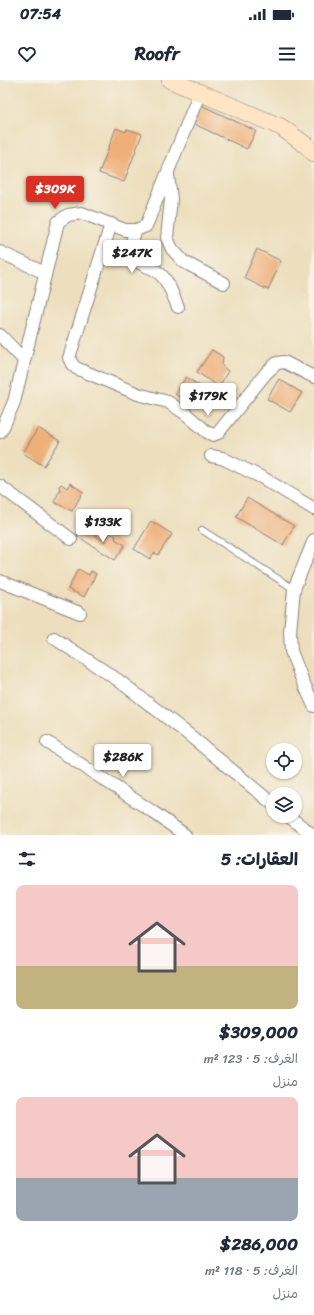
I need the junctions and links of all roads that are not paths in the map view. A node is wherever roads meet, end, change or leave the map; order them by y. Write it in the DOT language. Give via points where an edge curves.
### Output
graph roads {
  1 [pos="170,80"];
  2 [pos="200,92"];
  3 [pos="314,153"];
  4 [pos="168,172"];
  5 [pos="111,224"];
  6 [pos="136,230"];
  7 [pos="0,252"];
  8 [pos="45,273"];
  9 [pos="224,282"];
  10 [pos="178,307"];
  11 [pos="0,335"];
  12 [pos="24,360"];
  13 [pos="314,377"];
  14 [pos="1,426"];
  15 [pos="211,456"];
  16 [pos="0,486"];
  17 [pos="314,509"];
  18 [pos="202,530"];
  19 [pos="71,539"];
  20 [pos="314,540"];
  21 [pos="0,581"];
  22 [pos="294,588"];
  23 [pos="80,613"];
  24 [pos="54,638"];
  25 [pos="314,706"];
  26 [pos="47,742"];
  27 [pos="266,798"];
  28 [pos="297,823"];
  29 [pos="185,835"];
  30 [pos="313,835"];
  1 -- 2 [label="street"];
  2 -- 3 [label="street" via="281,127"];
  2 -- 4 [label="street"];
  4 -- 6 [label="street" via="146,226"];
  4 -- 9 [label="street" via="171,199 167,238 172,249 184,262"];
  5 -- 6 [label="street" via="125,230"];
  5 -- 8 [label="street" via="82,213 68,215 58,222"];
  5 -- 13 [label="street" via="69,358 76,368 138,394 168,402 213,435 218,433 277,363 284,362"];
  6 -- 10 [label="street" via="130,255 135,262 159,272 166,280"];
  7 -- 8 [label="street"];
  8 -- 12 [label="street"];
  11 -- 12 [label="street"];
  12 -- 14 [label="street" via="14,402"];
  15 -- 17 [label="street" via="222,458 263,478"];
  16 -- 19 [label="street"];
  18 -- 22 [label="lane"];
  20 -- 22 [label="street"];
  21 -- 23 [label="street"];
  22 -- 25 [label="street" via="291,651"];
  24 -- 27 [label="street" via="118,680"];
  26 -- 29 [label="street"];
  28 -- 30 [label="street"];
}
